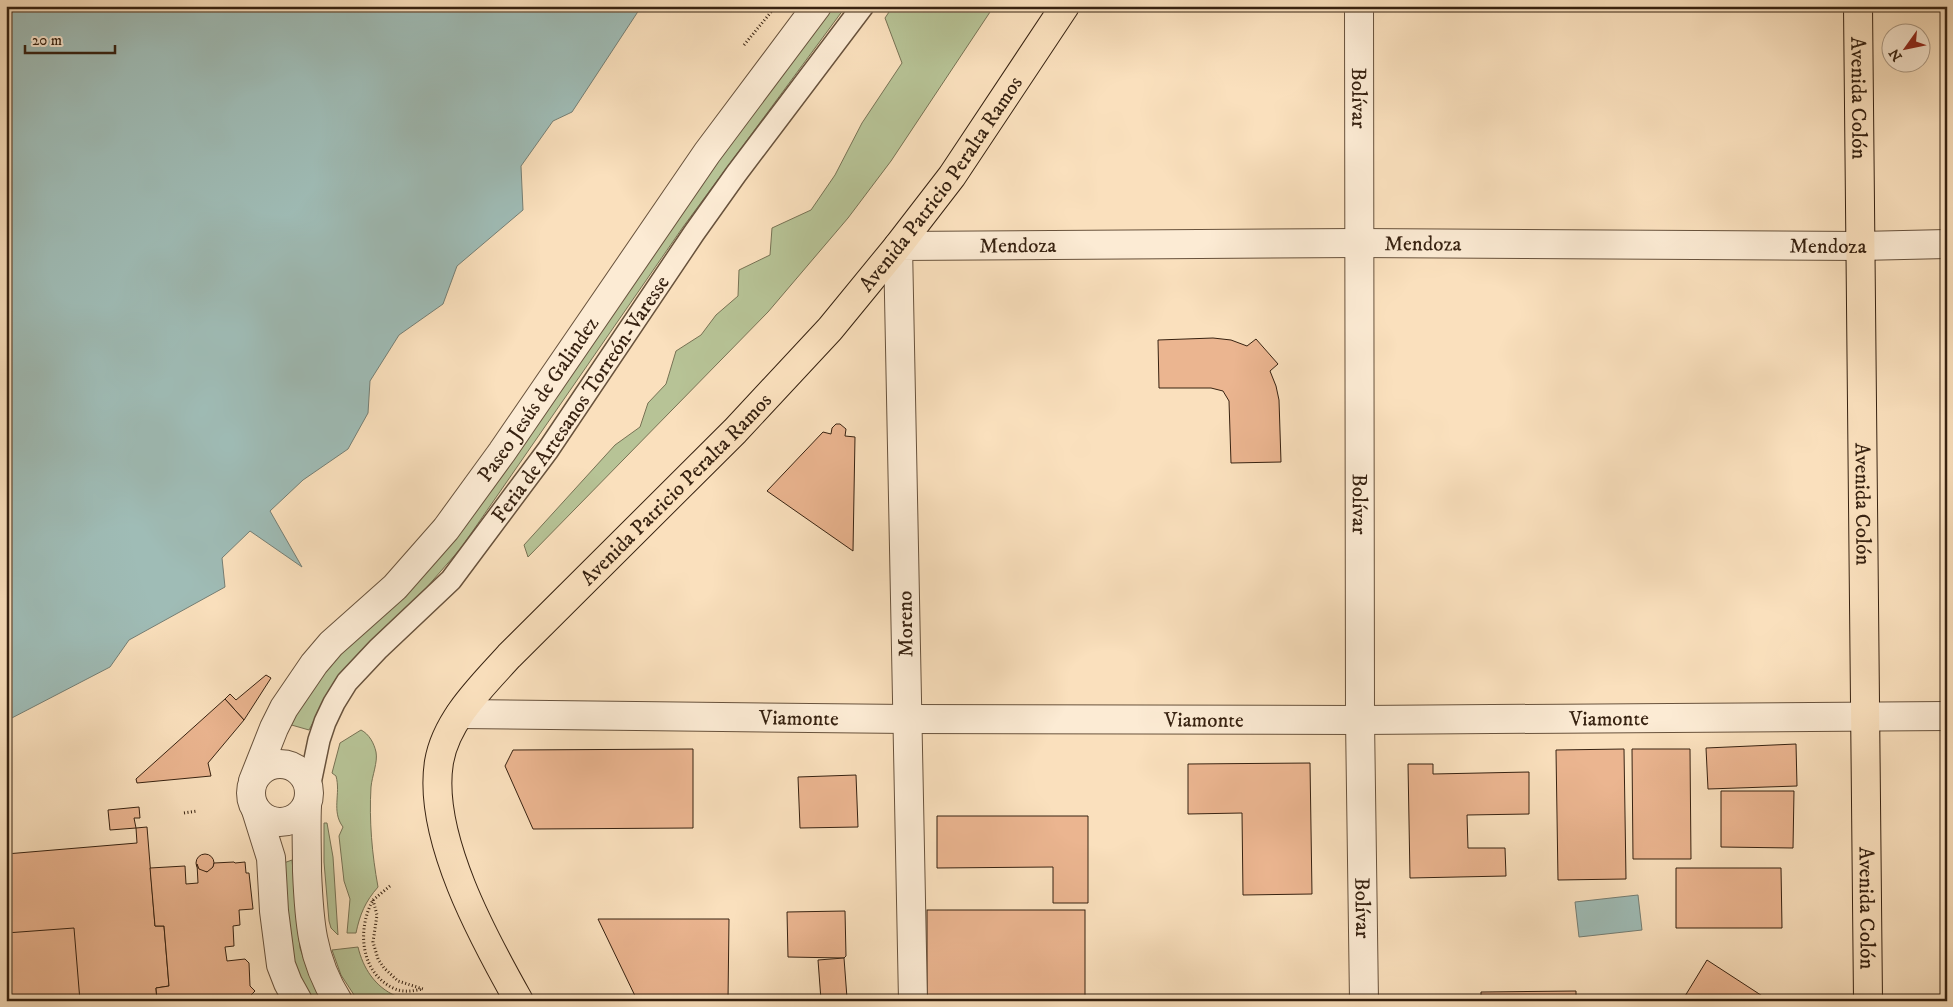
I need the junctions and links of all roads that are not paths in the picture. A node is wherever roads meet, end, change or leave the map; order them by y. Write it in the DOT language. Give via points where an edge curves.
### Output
graph roads {
  1 [pos="817,6"];
  2 [pos="863,6"];
  3 [pos="1065,6"];
  4 [pos="1359,6"];
  5 [pos="1858,6"];
  6 [pos="1358,243"];
  7 [pos="1947,244"];
  8 [pos="898,246"];
  9 [pos="1860,246"];
  10 [pos="460,714"];
  11 [pos="1947,716"];
  12 [pos="1864,717"];
  13 [pos="907,719"];
  14 [pos="1360,720"];
  15 [pos="253,781"];
  16 [pos="308,796"];
  17 [pos="256,810"];
  18 [pos="281,965"];
  19 [pos="280,1001"];
  20 [pos="298,1001"];
  21 [pos="338,1001"];
  22 [pos="519,1001"];
  23 [pos="912,1001"];
  24 [pos="1364,1001"];
  25 [pos="1868,1001"];
  1 -- 15 [label="street, Paseo Jesús de Galindez" via="707,153 446,529 395,587 331,644 314,664 284,708"];
  2 -- 16 [label="street, Feria de Artesanos Torreón-Varesse" via="726,189 548,450 451,580 348,682 334,703 318,740"];
  3 -- 8 [label="main road, Avenida Patricio Peralta Ramos" via="952,176"];
  4 -- 6 [label="street, Bolívar"];
  5 -- 9 [label="main road, Avenida Colón"];
  6 -- 8 [label="street, Mendoza"];
  6 -- 9 [label="street, Mendoza"];
  6 -- 14 [label="street, Bolívar"];
  7 -- 9 [label="street, Mendoza"];
  8 -- 10 [label="main road, Avenida Patricio Peralta Ramos" via="830,329 735,431 509,656"];
  8 -- 13 [label="street, Moreno"];
  9 -- 12 [label="main road, Avenida Colón"];
  10 -- 13 [label="street, Viamonte"];
  10 -- 22 [label="main road, Avenida Patricio Peralta Ramos" via="439,762 438,793 443,828 458,878 491,952"];
  11 -- 12 [label="street, Viamonte"];
  12 -- 14 [label="street, Viamonte"];
  12 -- 25 [label="main road, Avenida Colón"];
  13 -- 14 [label="street, Viamonte"];
  13 -- 23 [label="street, Moreno"];
  14 -- 24 [label="street, Bolívar"];
  15 -- 16 [label="street" via="258,773 274,764 292,766 300,772"];
  15 -- 17 [label="street" via="251,796"];
  16 -- 17 [label="street" via="296,818 283,822 270,821"];
  16 -- 21 [label="street" via="312,936 320,967"];
  17 -- 18 [label="street" via="271,858"];
  18 -- 19 [label="street"];
  18 -- 20 [label="street"];
}
